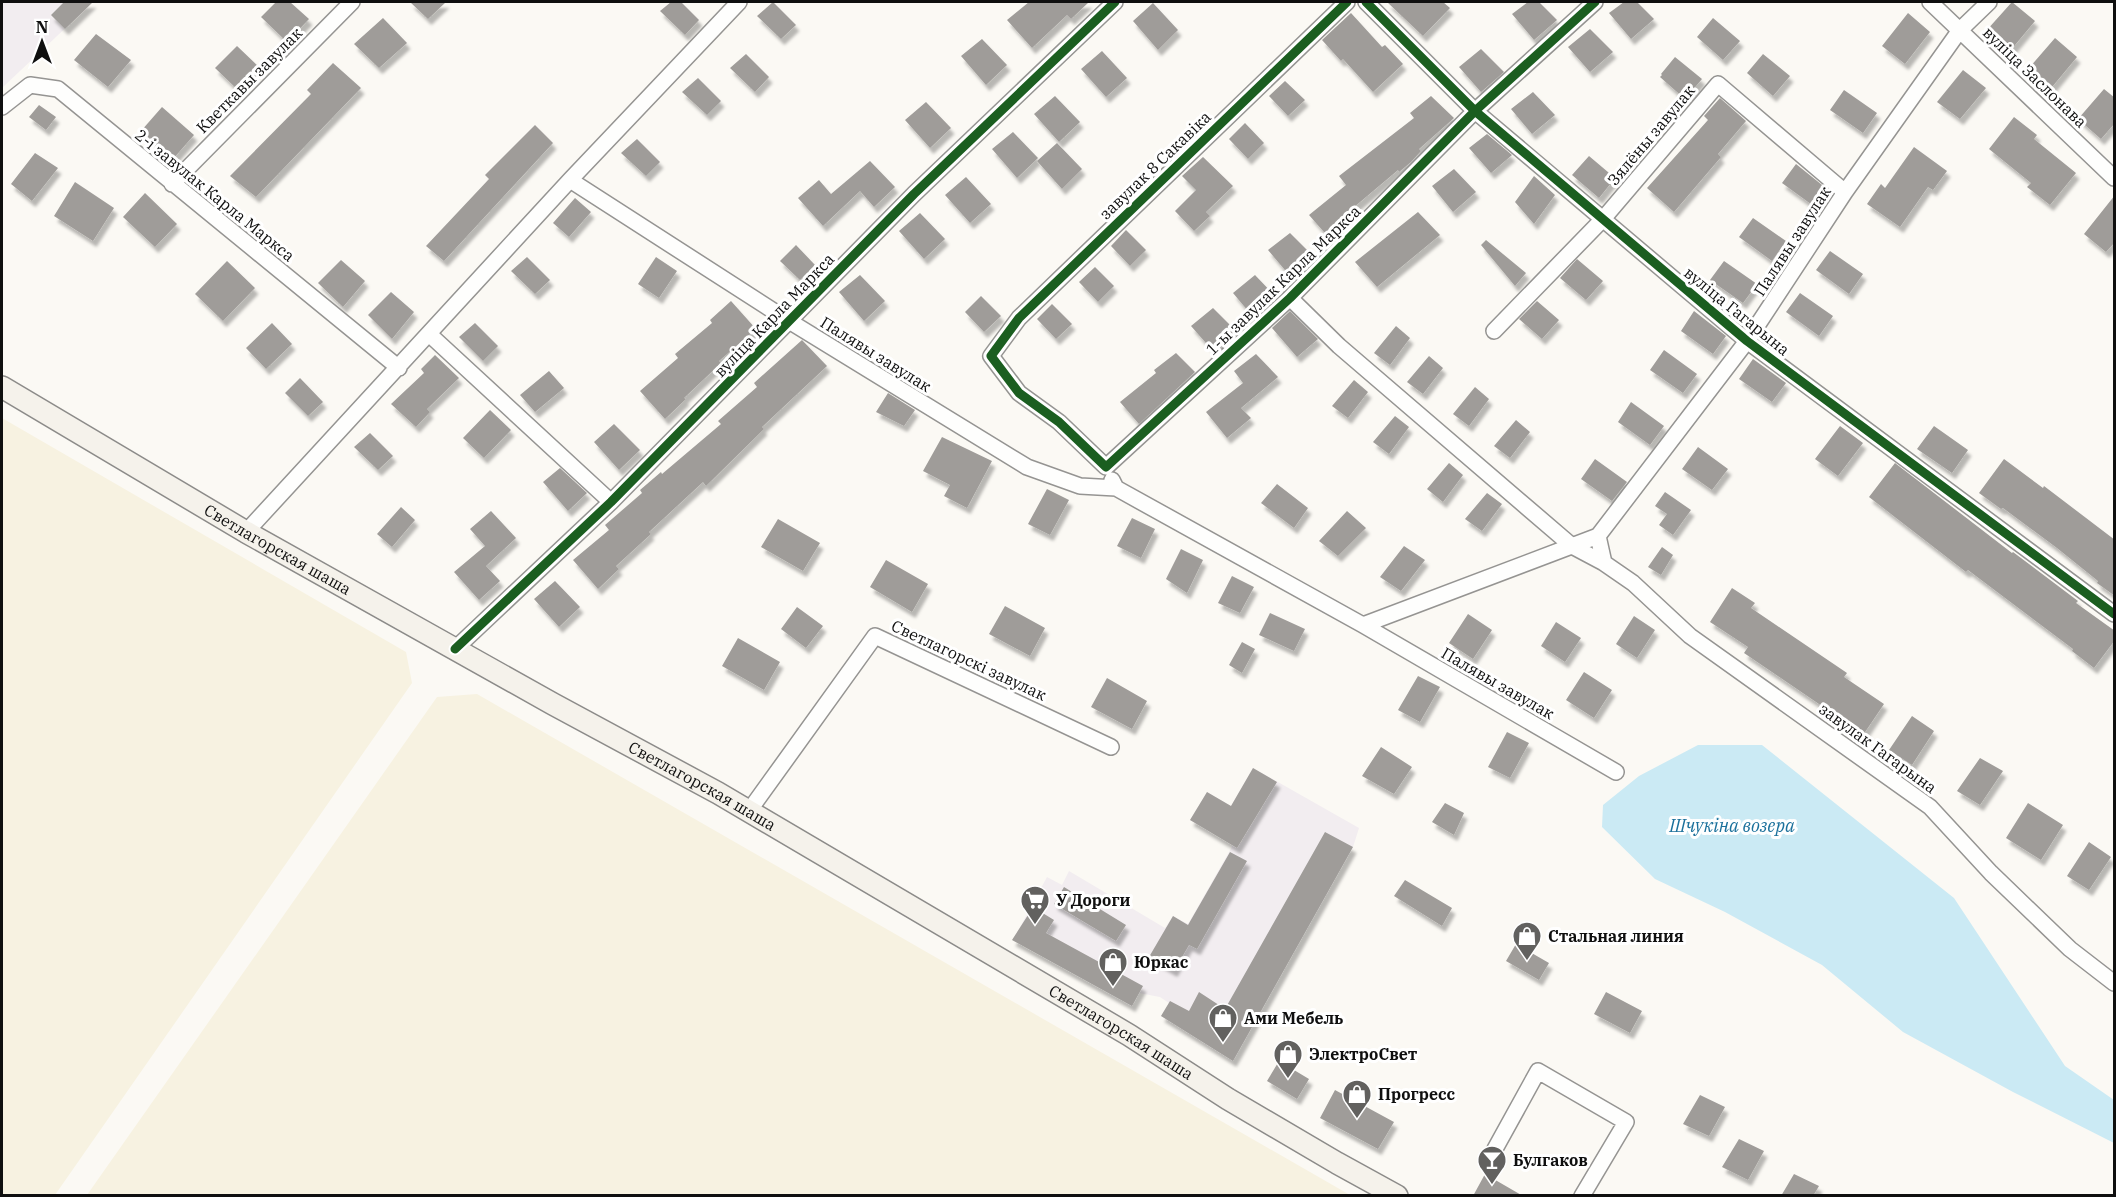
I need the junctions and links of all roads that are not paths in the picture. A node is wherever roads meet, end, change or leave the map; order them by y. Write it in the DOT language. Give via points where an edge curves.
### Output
graph roads {
  1 [pos="352,2"];
  2 [pos="739,2"];
  3 [pos="1115,2"];
  4 [pos="1347,2"];
  5 [pos="1366,2"];
  6 [pos="1595,2"];
  7 [pos="1930,2"];
  8 [pos="1989,2"];
  9 [pos="1959,30"];
  10 [pos="2,107"];
  11 [pos="1474,111"];
  12 [pos="2115,178"];
  13 [pos="570,180"];
  14 [pos="172,184"];
  15 [pos="1845,192"];
  16 [pos="1603,219"];
  17 [pos="1290,298"];
  18 [pos="789,321"];
  19 [pos="1494,331"];
  20 [pos="429,334"];
  21 [pos="1747,342"];
  22 [pos="399,368"];
  23 [pos="2,387"];
  24 [pos="1106,467"];
  25 [pos="1116,488"];
  26 [pos="611,502"];
  27 [pos="246,532"];
  28 [pos="1598,536"];
  29 [pos="1572,546"];
  30 [pos="1604,563"];
  31 [pos="2115,614"];
  32 [pos="1363,624"];
  33 [pos="455,649"];
  34 [pos="1111,747"];
  35 [pos="1616,772"];
  36 [pos="749,812"];
  37 [pos="2115,983"];
  38 [pos="1495,1149"];
  39 [pos="1397,1196"];
  40 [pos="1582,1196"];
  1 -- 14 [label="street, Кветкавы завулак"];
  2 -- 13 [label="street"];
  3 -- 18 [label="street, вуліца Карла Маркса" via="914,194"];
  4 -- 24 [label="street, завулак 8 Сакавіка" via="1019,318 990,356 1019,393 1059,422"];
  5 -- 11 [label="street, вуліца Гагарына"];
  6 -- 11 [label="street, 1-ы завулак Карла Маркса"];
  7 -- 9 [label="street, вуліца Заслонава"];
  8 -- 9 [label="street, Палявы завулак"];
  9 -- 12 [label="street, вуліца Заслонава"];
  9 -- 15 [label="street, Палявы завулак"];
  10 -- 14 [label="street, 2-і завулак Карла Маркса" via="30,85 58,89"];
  11 -- 16 [label="street, вуліца Гагарына"];
  11 -- 17 [label="street, 1-ы завулак Карла Маркса"];
  13 -- 18 [label="street, Палявы завулак"];
  13 -- 20 [label="street"];
  14 -- 22 [label="street, 2-і завулак Карла Маркса"];
  15 -- 16 [label="street, Зялёны завулак" via="1718,84"];
  15 -- 21 [label="street, Палявы завулак"];
  16 -- 19 [label="street, Зялёны завулак"];
  16 -- 21 [label="street, вуліца Гагарына"];
  17 -- 24 [label="street, 1-ы завулак Карла Маркса"];
  17 -- 29 [label="street" via="1339,346"];
  18 -- 25 [label="street, Палявы завулак" via="1027,467 1080,486"];
  18 -- 26 [label="street, вуліца Карла Маркса"];
  20 -- 22 [label="street"];
  20 -- 26 [label="street"];
  21 -- 28 [label="street, Палявы завулак"];
  21 -- 31 [label="street, вуліца Гагарына"];
  22 -- 27 [label="street"];
  23 -- 27 [label="main road, Светлагорская шаша"];
  24 -- 25 [label="street"];
  25 -- 32 [label="street, Палявы завулак"];
  26 -- 33 [label="street, вуліца Карла Маркса"];
  27 -- 33 [label="main road, Светлагорская шаша"];
  28 -- 29 [label="street"];
  28 -- 30 [label="street"];
  29 -- 30 [label="street, завулак Гагарына"];
  29 -- 32 [label="street"];
  30 -- 37 [label="street, завулак Гагарына" via="1690,636 1930,807 2070,949"];
  32 -- 35 [label="street, Палявы завулак"];
  33 -- 36 [label="main road, Светлагорская шаша"];
  34 -- 36 [label="street, Светлагорскі завулак" via="875,636"];
  36 -- 39 [label="main road, Светлагорская шаша"];
  38 -- 40 [label="street" via="1538,1071 1626,1122"];
}
